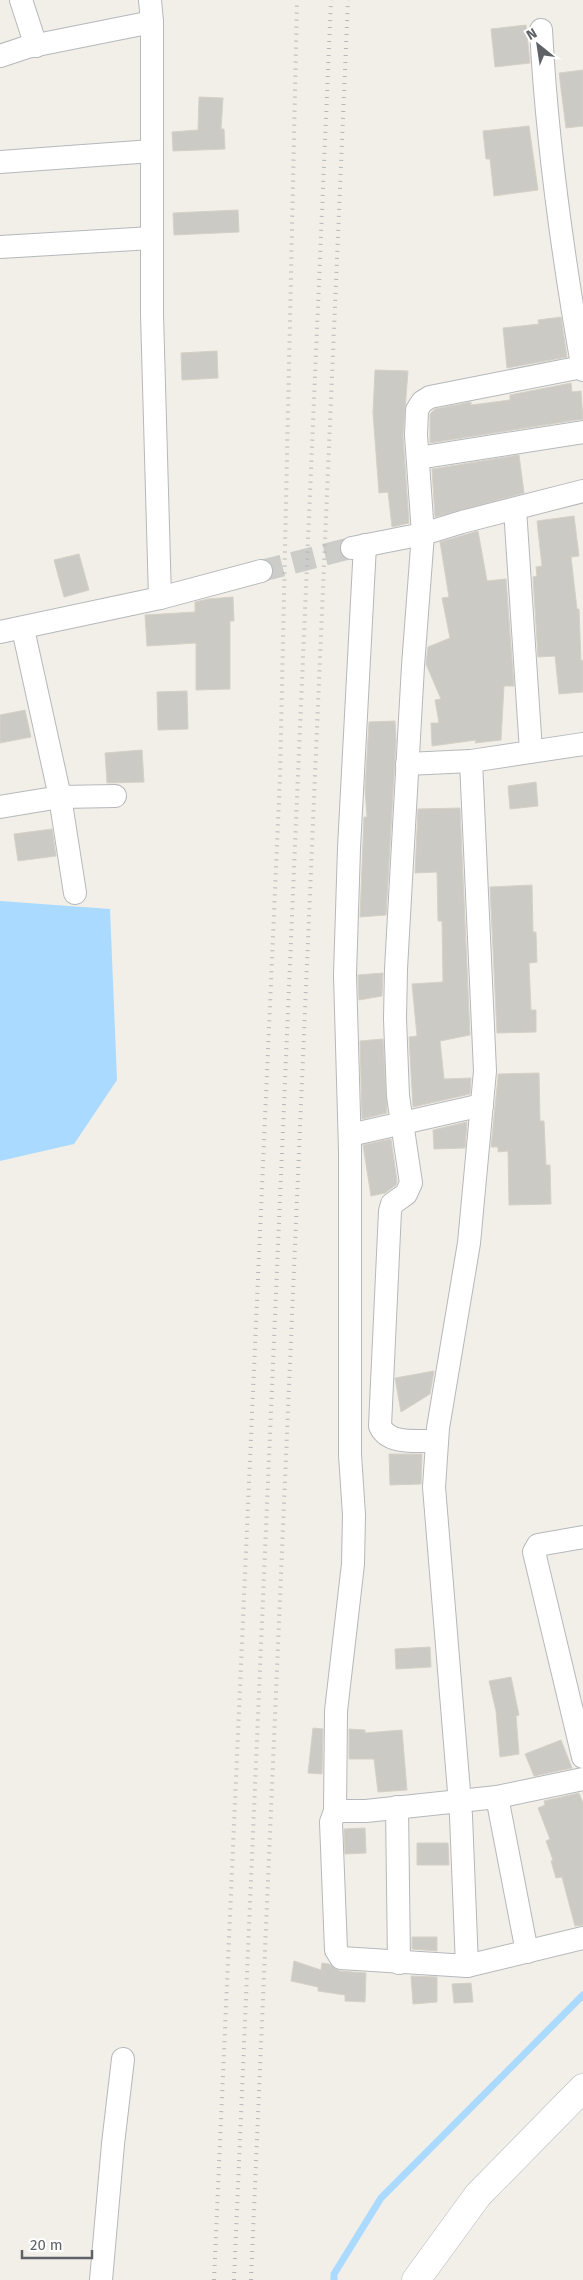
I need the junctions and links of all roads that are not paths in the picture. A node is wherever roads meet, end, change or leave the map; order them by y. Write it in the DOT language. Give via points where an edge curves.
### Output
graph roads {
  1 [pos="21,0"];
  2 [pos="150,0"];
  3 [pos="152,22"];
  4 [pos="541,30"];
  5 [pos="36,46"];
  6 [pos="0,56"];
  7 [pos="152,151"];
  8 [pos="0,162"];
  9 [pos="152,238"];
  10 [pos="0,247"];
  11 [pos="583,368"];
  12 [pos="583,432"];
  13 [pos="418,458"];
  14 [pos="583,492"];
  15 [pos="515,509"];
  16 [pos="424,534"];
  17 [pos="261,571"];
  18 [pos="160,598"];
  19 [pos="23,628"];
  20 [pos="0,632"];
  21 [pos="583,744"];
  22 [pos="531,751"];
  23 [pos="470,762"];
  24 [pos="407,764"];
  25 [pos="114,796"];
  26 [pos="60,797"];
  27 [pos="0,807"];
  28 [pos="75,893"];
  29 [pos="482,1105"];
  30 [pos="402,1123"];
  31 [pos="350,1135"];
  32 [pos="437,1441"];
  33 [pos="583,1537"];
  34 [pos="583,1757"];
  35 [pos="583,1779"];
  36 [pos="497,1797"];
  37 [pos="458,1802"];
  38 [pos="397,1808"];
  39 [pos="335,1811"];
  40 [pos="583,1938"];
  41 [pos="527,1952"];
  42 [pos="399,1963"];
  43 [pos="467,1966"];
  44 [pos="123,2058"];
  45 [pos="581,2094"];
  46 [pos="101,2280"];
  47 [pos="416,2280"];
  1 -- 5 [label="street"];
  2 -- 3 [label="street"];
  3 -- 5 [label="street"];
  3 -- 7 [label="street"];
  4 -- 11 [label="street" via="544,98 569,291"];
  5 -- 6 [label="street"];
  7 -- 8 [label="street"];
  7 -- 9 [label="street"];
  9 -- 10 [label="street"];
  9 -- 18 [label="street"];
  11 -- 13 [label="street" via="430,397 417,410"];
  12 -- 13 [label="street"];
  13 -- 16 [label="street"];
  14 -- 15 [label="street"];
  15 -- 16 [label="street"];
  15 -- 22 [label="street"];
  16 -- 24 [label="street"];
  16 -- 31 [label="street" via="358,547 345,975"];
  17 -- 18 [label="street"];
  18 -- 19 [label="street"];
  19 -- 20 [label="street"];
  19 -- 26 [label="street"];
  21 -- 22 [label="street"];
  22 -- 23 [label="street"];
  23 -- 24 [label="street"];
  23 -- 29 [label="street" via="484,1015"];
  24 -- 30 [label="street" via="395,1019"];
  25 -- 26 [label="street"];
  26 -- 27 [label="street"];
  26 -- 28 [label="street"];
  29 -- 30 [label="street"];
  29 -- 32 [label="street" via="469,1243"];
  30 -- 31 [label="street"];
  30 -- 32 [label="street" via="411,1183 406,1194 392,1204 390,1210 380,1426 390,1438"];
  31 -- 39 [label="street" via="353,1564 336,1710"];
  32 -- 37 [label="street" via="434,1487"];
  33 -- 34 [label="street" via="547,1542 538,1545 534,1552"];
  35 -- 36 [label="street"];
  36 -- 37 [label="street"];
  36 -- 41 [label="street"];
  37 -- 38 [label="street"];
  37 -- 43 [label="street"];
  38 -- 39 [label="street"];
  38 -- 42 [label="street"];
  39 -- 42 [label="street" via="331,1822 337,1954 341,1958"];
  40 -- 41 [label="street"];
  41 -- 43 [label="street"];
  42 -- 43 [label="street"];
  44 -- 46 [label="street"];
  45 -- 47 [label="street" via="478,2195"];
}
